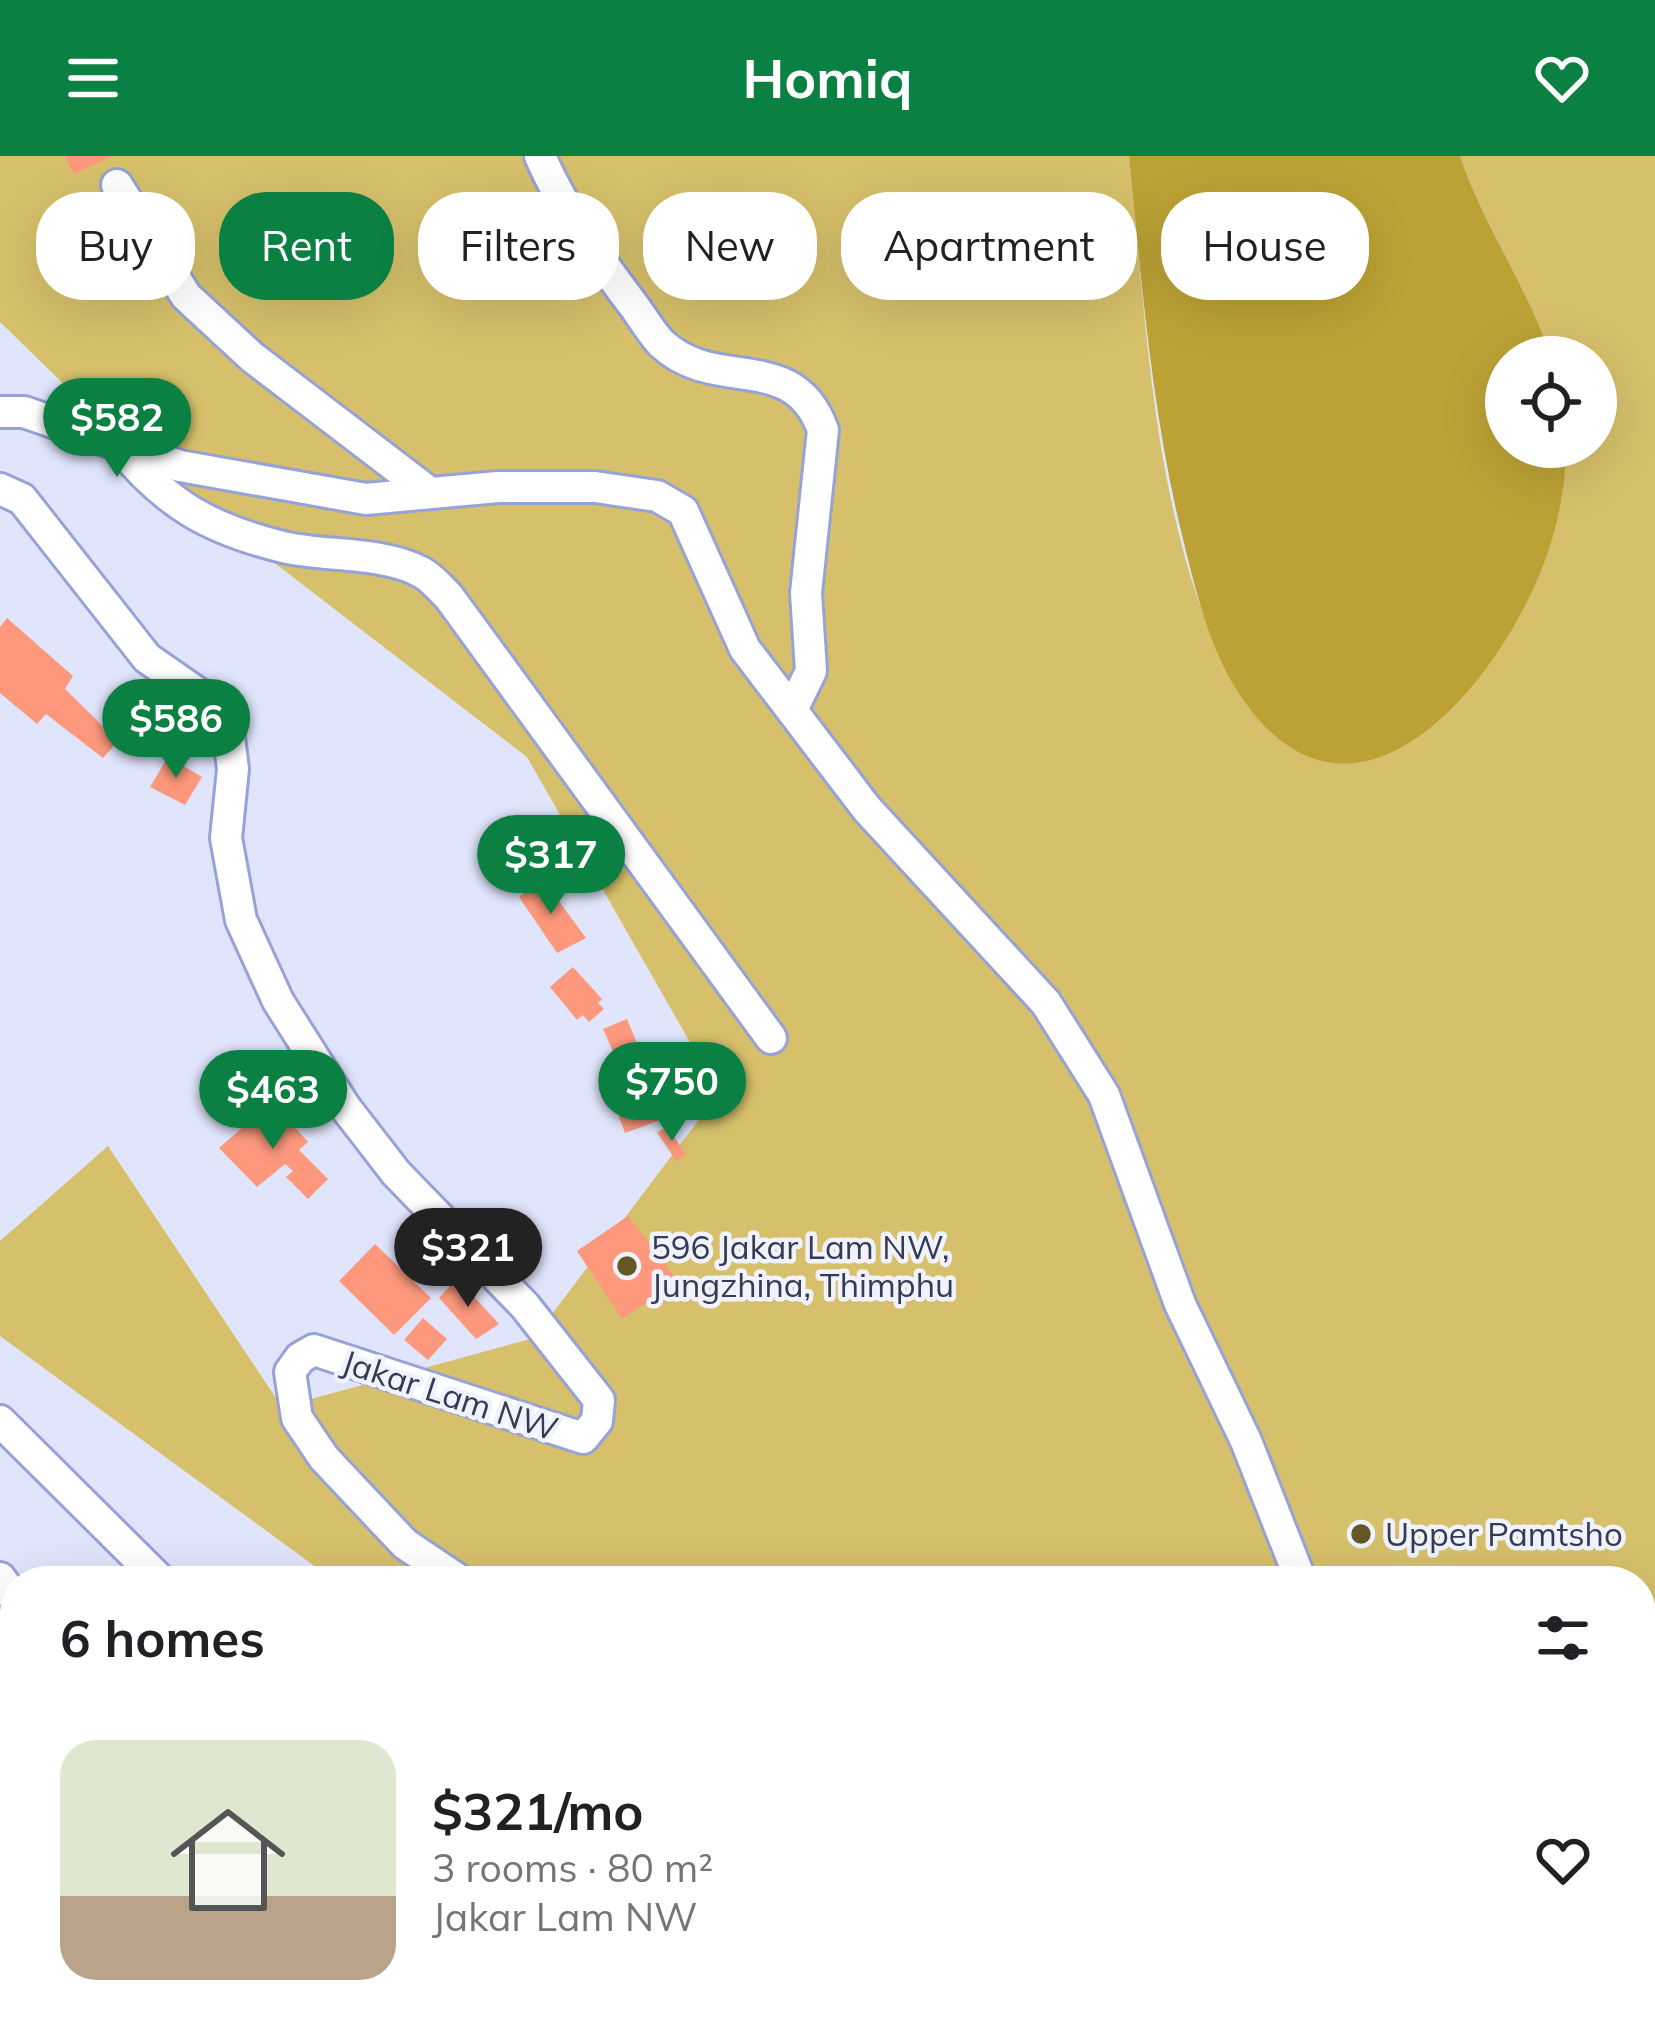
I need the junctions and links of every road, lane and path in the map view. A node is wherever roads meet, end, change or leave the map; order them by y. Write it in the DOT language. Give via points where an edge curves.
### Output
graph roads {
  1 [pos="540,156"];
  2 [pos="117,185"];
  3 [pos="0,412"];
  4 [pos="119,446"];
  5 [pos="0,490"];
  6 [pos="430,493"];
  7 [pos="793,707"];
  8 [pos="771,1038"];
  9 [pos="0,1421"];
  10 [pos="146,1566"];
  11 [pos="438,1566"];
  12 [pos="1295,1566"];
  1 -- 7 [label="street" via="605,268 663,345 716,373 769,376 816,411 823,430 806,593 811,671"];
  2 -- 6 [label="street" via="186,296 252,357"];
  3 -- 4 [label="street" via="24,412"];
  4 -- 6 [label="street" via="180,466 366,499"];
  4 -- 8 [label="street" via="147,481 194,517 286,548 421,572 449,597"];
  5 -- 11 [label="street, Jakar Lam NW" via="22,499 147,658 226,713 233,769 226,838 242,920 278,1001 396,1173 526,1306 599,1400 597,1421 583,1438 314,1350 299,1358 290,1372 297,1418 405,1544"];
  6 -- 7 [label="street" via="595,487 657,496 683,512 746,649"];
  7 -- 12 [label="street" via="867,809 1046,1004 1103,1095 1180,1304"];
  9 -- 10 [label="street"];
}
